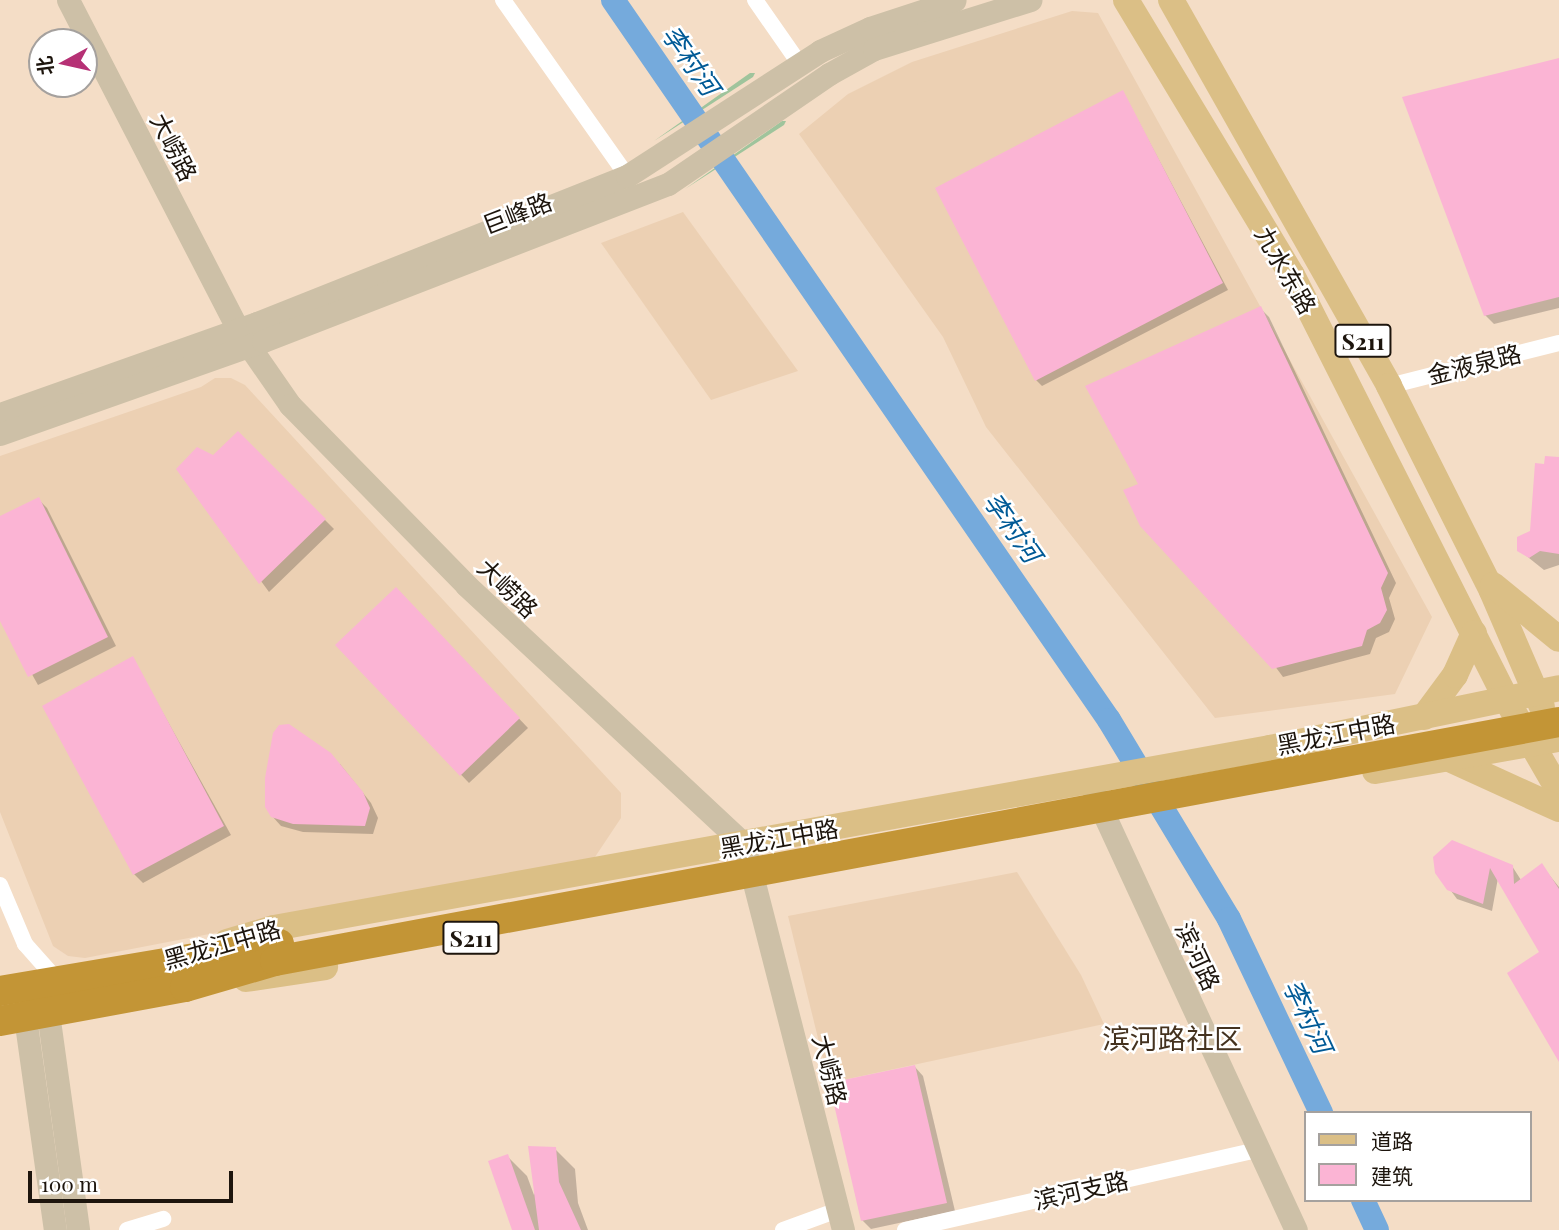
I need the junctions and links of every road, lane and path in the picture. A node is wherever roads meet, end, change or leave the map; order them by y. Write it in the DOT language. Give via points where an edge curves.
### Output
graph roads {
  1 [pos="68,0"];
  2 [pos="503,0"];
  3 [pos="755,0"];
  4 [pos="955,0"];
  5 [pos="1030,0"];
  6 [pos="1126,0"];
  7 [pos="1171,0"];
  8 [pos="799,63"];
  9 [pos="627,176"];
  10 [pos="243,338"];
  11 [pos="1559,343"];
  12 [pos="1389,386"];
  13 [pos="0,414"];
  14 [pos="0,434"];
  15 [pos="1485,578"];
  16 [pos="1474,633"];
  17 [pos="1559,639"];
  18 [pos="1551,695"];
  19 [pos="1506,699"];
  20 [pos="1424,717"];
  21 [pos="1559,722"];
  22 [pos="1559,738"];
  23 [pos="1533,744"];
  24 [pos="1447,758"];
  25 [pos="1089,780"];
  26 [pos="1559,791"];
  27 [pos="1559,809"];
  28 [pos="1106,819"];
  29 [pos="744,844"];
  30 [pos="756,884"];
  31 [pos="0,885"];
  32 [pos="273,953"];
  33 [pos="182,972"];
  34 [pos="57,980"];
  35 [pos="0,991"];
  36 [pos="24,1017"];
  37 [pos="1258,1150"];
  38 [pos="163,1219"];
  39 [pos="841,1220"];
  40 [pos="55,1230"];
  41 [pos="78,1230"];
  42 [pos="127,1230"];
  43 [pos="783,1230"];
  44 [pos="905,1230"];
  45 [pos="1296,1230"];
  1 -- 10 [label="street, 大崂路"];
  2 -- 9 [label="street"];
  3 -- 8 [label="street"];
  4 -- 8 [label="street, 巨峰路" via="870,28"];
  5 -- 10 [label="street, 巨峰路" via="874,50 668,184"];
  6 -- 16 [label="main road, 九水东路 / S211" via="1292,275"];
  7 -- 12 [label="main road, 九水东路 / S211"];
  8 -- 9 [label="street, 巨峰路"];
  9 -- 10 [label="street, 巨峰路"];
  10 -- 13 [label="street, 巨峰路"];
  10 -- 14 [label="street, 巨峰路"];
  10 -- 29 [label="street, 大崂路" via="290,405 466,585"];
  11 -- 12 [label="street, 金液泉路"];
  12 -- 15 [label="main road, 九水东路 / S211"];
  15 -- 17 [label="main road"];
  15 -- 18 [label="main road, 九水东路 / S211"];
  16 -- 19 [label="main road, 九水东路 / S211"];
  16 -- 20 [label="main road" via="1455,675"];
  18 -- 19 [label="main road, 黑龙江中路"];
  18 -- 22 [label="main road, S211"];
  18 -- 32 [label="highway, 黑龙江中路"];
  19 -- 20 [label="main road, 黑龙江中路 / S211"];
  19 -- 23 [label="main road, 九水东路"];
  20 -- 25 [label="main road, 黑龙江中路 / S211"];
  21 -- 32 [label="highway, 黑龙江中路"];
  22 -- 23 [label="main road, 黑龙江中路 / S211"];
  23 -- 24 [label="main road, 黑龙江中路 / S211"];
  23 -- 26 [label="main road, 九水东路"];
  24 -- 27 [label="main road"];
  24 -- 28 [label="main road, 黑龙江中路 / S211"];
  25 -- 28 [label="street, 滨河路"];
  25 -- 29 [label="main road, 黑龙江中路 / S211"];
  28 -- 30 [label="main road, 黑龙江中路 / S211"];
  28 -- 37 [label="street, 滨河路"];
  29 -- 30 [label="street, 大崂路"];
  29 -- 33 [label="main road, 黑龙江中路 / S211" via="274,928"];
  30 -- 33 [label="main road, 黑龙江中路 / S211" via="280,975"];
  30 -- 39 [label="street, 大崂路"];
  31 -- 34 [label="street" via="25,944"];
  32 -- 33 [label="highway"];
  33 -- 34 [label="highway, 黑龙江中路 / S211"];
  33 -- 36 [label="highway, 黑龙江中路 / S211"];
  34 -- 35 [label="highway, 黑龙江中路 / S211"];
  36 -- 40 [label="street"];
  36 -- 41 [label="street"];
  37 -- 44 [label="street, 滨河支路"];
  37 -- 45 [label="street, 滨河路"];
  38 -- 42 [label="street"];
  39 -- 43 [label="street"];
}
